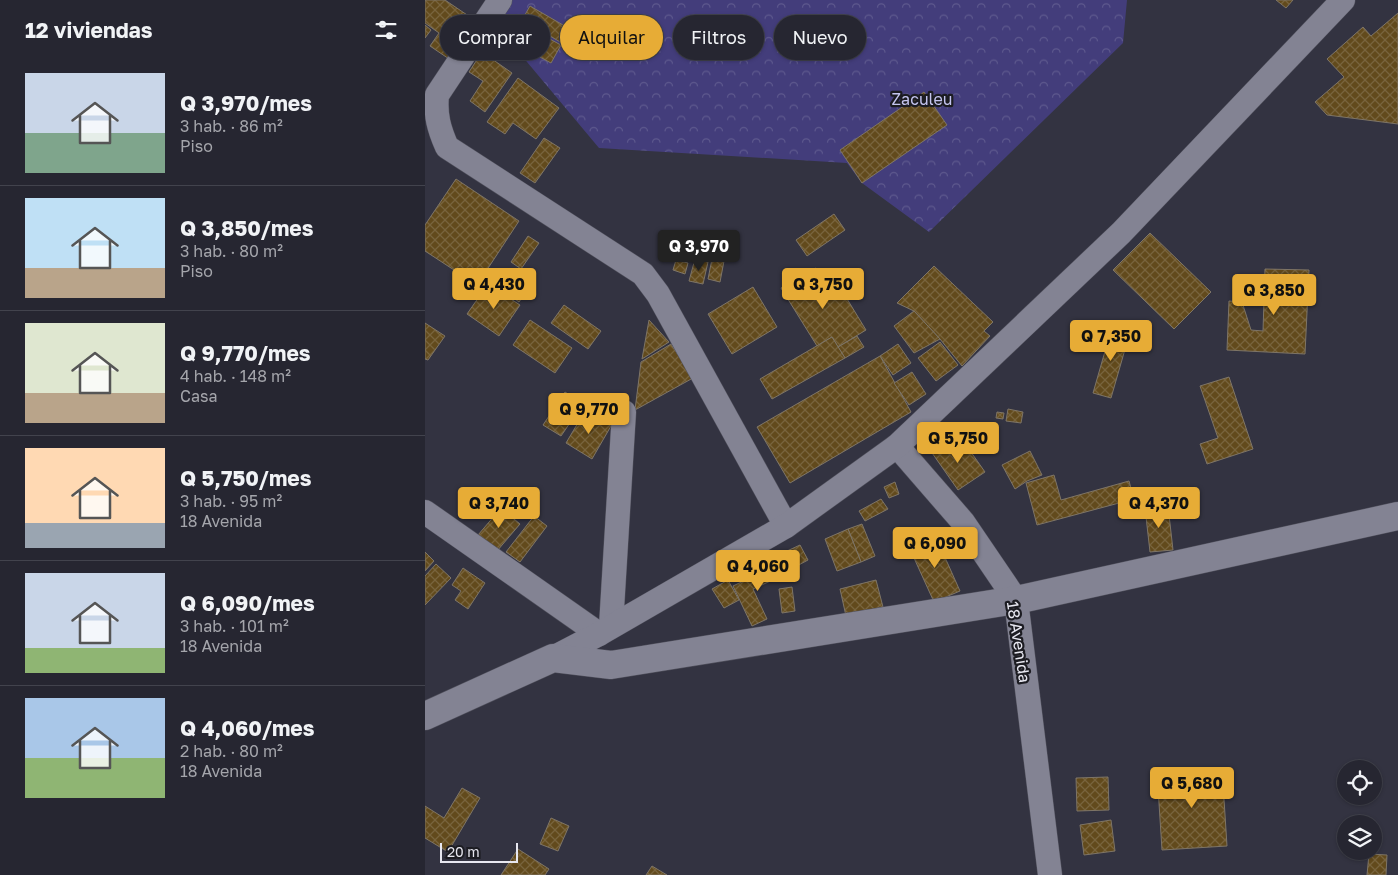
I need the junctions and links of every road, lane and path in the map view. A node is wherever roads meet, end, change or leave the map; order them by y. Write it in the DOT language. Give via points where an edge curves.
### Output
graph roads {
  1 [pos="500,0"];
  2 [pos="1343,0"];
  3 [pos="624,412"];
  4 [pos="897,446"];
  5 [pos="425,512"];
  6 [pos="1398,516"];
  7 [pos="786,526"];
  8 [pos="1016,600"];
  9 [pos="605,630"];
  10 [pos="553,658"];
  11 [pos="427,712"];
  12 [pos="1049,875"];
  1 -- 7 [label="street" via="437,95 437,120 447,147 643,274 658,294"];
  2 -- 4 [label="street" via="1121,233"];
  3 -- 9 [label="street"];
  4 -- 7 [label="street"];
  4 -- 8 [label="street, 18 Avenida" via="963,522"];
  5 -- 9 [label="street"];
  6 -- 8 [label="street"];
  7 -- 9 [label="street"];
  8 -- 10 [label="street" via="611,665"];
  8 -- 12 [label="street, 18 Avenida"];
  9 -- 10 [label="street"];
  10 -- 11 [label="street"];
}
